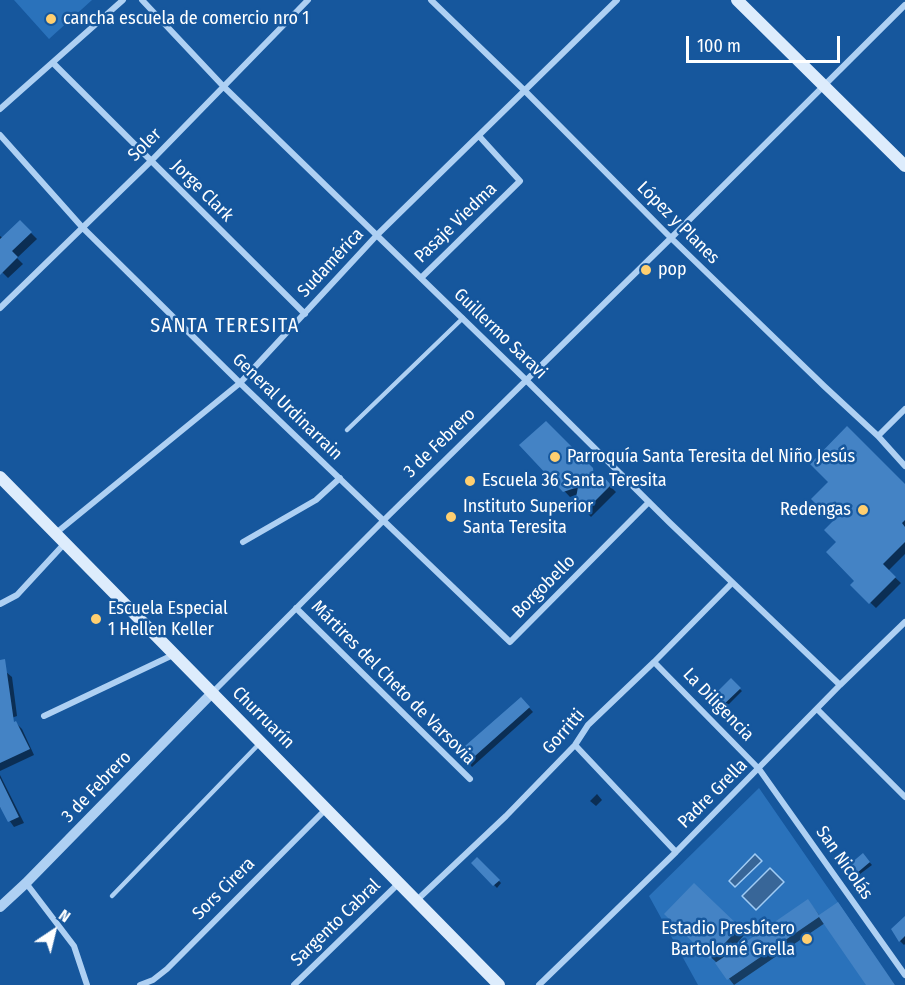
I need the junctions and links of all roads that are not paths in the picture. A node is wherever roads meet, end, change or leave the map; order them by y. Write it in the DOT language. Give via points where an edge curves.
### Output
graph roads {
  1 [pos="123,0"];
  2 [pos="142,0"];
  3 [pos="308,0"];
  4 [pos="431,0"];
  5 [pos="617,0"];
  6 [pos="737,0"];
  7 [pos="905,4"];
  8 [pos="53,63"];
  9 [pos="824,86"];
  10 [pos="224,87"];
  11 [pos="525,91"];
  12 [pos="0,109"];
  13 [pos="0,135"];
  14 [pos="479,136"];
  15 [pos="151,161"];
  16 [pos="905,166"];
  17 [pos="82,227"];
  18 [pos="377,235"];
  19 [pos="671,238"];
  20 [pos="421,278"];
  21 [pos="0,308"];
  22 [pos="305,314"];
  23 [pos="463,318"];
  24 [pos="527,381"];
  25 [pos="240,383"];
  26 [pos="905,409"];
  27 [pos="347,430"];
  28 [pos="878,436"];
  29 [pos="905,466"];
  30 [pos="0,477"];
  31 [pos="340,478"];
  32 [pos="649,502"];
  33 [pos="384,520"];
  34 [pos="56,533"];
  35 [pos="66,542"];
  36 [pos="243,542"];
  37 [pos="732,583"];
  38 [pos="0,604"];
  39 [pos="296,608"];
  40 [pos="905,622"];
  41 [pos="510,642"];
  42 [pos="175,654"];
  43 [pos="654,662"];
  44 [pos="840,686"];
  45 [pos="212,693"];
  46 [pos="818,710"];
  47 [pos="44,716"];
  48 [pos="261,742"];
  49 [pos="575,745"];
  50 [pos="759,769"];
  51 [pos="470,779"];
  52 [pos="905,797"];
  53 [pos="326,808"];
  54 [pos="676,852"];
  55 [pos="26,883"];
  56 [pos="399,883"];
  57 [pos="112,896"];
  58 [pos="417,900"];
  59 [pos="0,907"];
  60 [pos="905,975"];
  61 [pos="87,985"];
  62 [pos="140,985"];
  63 [pos="294,985"];
  64 [pos="499,985"];
  65 [pos="539,985"];
  1 -- 8 [label="street"];
  2 -- 10 [label="street, Guillermo Saravi"];
  3 -- 10 [label="street, Soler"];
  4 -- 11 [label="street, López y Planes"];
  5 -- 11 [label="street, Sudamérica"];
  6 -- 9 [label="main road"];
  7 -- 9 [label="street, 3 de Febrero"];
  8 -- 12 [label="street"];
  8 -- 15 [label="street, Jorge Clark"];
  9 -- 16 [label="main road"];
  9 -- 19 [label="street, 3 de Febrero"];
  10 -- 15 [label="street, Soler"];
  10 -- 18 [label="street, Guillermo Saravi"];
  11 -- 14 [label="street, Sudamérica"];
  11 -- 19 [label="street, López y Planes"];
  13 -- 17 [label="street, General Urdinarrain"];
  14 -- 18 [label="street, Sudamérica"];
  14 -- 20 [label="street, Pasaje Viedma" via="520,181"];
  15 -- 17 [label="street, Soler"];
  15 -- 22 [label="street, Jorge Clark"];
  17 -- 21 [label="street, Soler"];
  17 -- 25 [label="street, General Urdinarrain"];
  18 -- 20 [label="street, Guillermo Saravi"];
  18 -- 22 [label="street, Sudamérica"];
  19 -- 24 [label="street, 3 de Febrero"];
  19 -- 28 [label="street, López y Planes"];
  20 -- 23 [label="street, Guillermo Saravi"];
  22 -- 25 [label="street, Sudamérica"];
  23 -- 24 [label="street, Guillermo Saravi"];
  23 -- 27 [label="lane"];
  24 -- 32 [label="street, Guillermo Saravi"];
  24 -- 33 [label="street, 3 de Febrero"];
  25 -- 31 [label="street, General Urdinarrain"];
  25 -- 34 [label="street, Sudamérica"];
  26 -- 28 [label="street"];
  28 -- 29 [label="street, López y Planes"];
  30 -- 34 [label="main road, Churruarín"];
  31 -- 33 [label="street, General Urdinarrain"];
  31 -- 36 [label="street" via="316,500"];
  32 -- 37 [label="street, Guillermo Saravi"];
  32 -- 41 [label="street, Borgobello"];
  33 -- 39 [label="street, 3 de Febrero"];
  33 -- 41 [label="street, General Urdinarrain"];
  34 -- 35 [label="main road, Churruarín"];
  35 -- 38 [label="street" via="17,595"];
  35 -- 42 [label="main road, Churruarín"];
  37 -- 43 [label="street, Gorritti"];
  37 -- 44 [label="street, Guillermo Saravi"];
  39 -- 45 [label="street, 3 de Febrero"];
  39 -- 51 [label="street, Mártires del Cheto de Varsovia"];
  40 -- 44 [label="street, Padre Grella"];
  42 -- 45 [label="main road, Churruarín"];
  42 -- 47 [label="street"];
  43 -- 49 [label="street, Gorritti" via="588,725"];
  43 -- 50 [label="street, La Diligencia"];
  44 -- 46 [label="street, Padre Grella"];
  45 -- 48 [label="main road, Churruarín"];
  45 -- 55 [label="street, 3 de Febrero"];
  46 -- 50 [label="street, Padre Grella"];
  46 -- 52 [label="street"];
  48 -- 53 [label="main road, Churruarín"];
  48 -- 57 [label="lane"];
  49 -- 54 [label="street"];
  49 -- 58 [label="street, Gorritti"];
  50 -- 54 [label="street, Padre Grella"];
  50 -- 60 [label="street, San Nicolás"];
  53 -- 56 [label="main road, Churruarín"];
  53 -- 62 [label="street, Sors Cirera" via="167,969"];
  54 -- 65 [label="street, Padre Grella"];
  55 -- 59 [label="street, 3 de Febrero"];
  55 -- 61 [label="street" via="74,946"];
  56 -- 58 [label="main road, Churruarín"];
  56 -- 63 [label="street, Sargento Cabral"];
  58 -- 64 [label="main road, Churruarín"];
}
